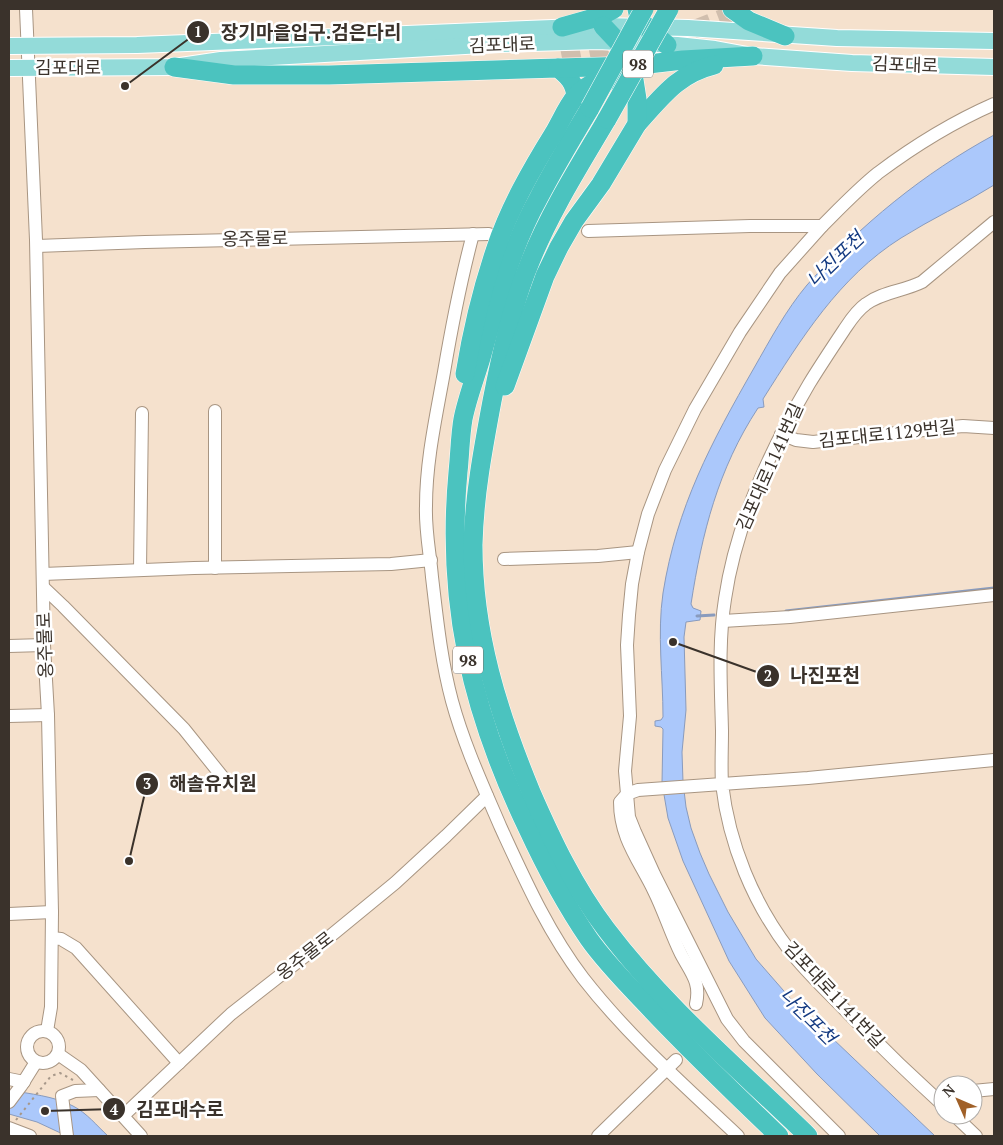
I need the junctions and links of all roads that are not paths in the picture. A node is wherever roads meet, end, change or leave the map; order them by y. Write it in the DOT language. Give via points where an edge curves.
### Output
graph roads {
  1 [pos="26,9"];
  2 [pos="614,9"];
  3 [pos="637,9"];
  4 [pos="669,9"];
  5 [pos="732,9"];
  6 [pos="645,18"];
  7 [pos="603,26"];
  8 [pos="562,27"];
  9 [pos="785,36"];
  10 [pos="994,41"];
  11 [pos="619,42"];
  12 [pos="667,45"];
  13 [pos="9,46"];
  14 [pos="28,47"];
  15 [pos="753,56"];
  16 [pos="560,63"];
  17 [pos="631,66"];
  18 [pos="174,67"];
  19 [pos="994,67"];
  20 [pos="9,68"];
  21 [pos="29,68"];
  22 [pos="637,99"];
  23 [pos="583,102"];
  24 [pos="994,104"];
  25 [pos="994,114"];
  26 [pos="967,116"];
  27 [pos="637,124"];
  28 [pos="994,222"];
  29 [pos="822,226"];
  30 [pos="588,231"];
  31 [pos="473,234"];
  32 [pos="489,234"];
  33 [pos="37,246"];
  34 [pos="215,411"];
  35 [pos="142,413"];
  36 [pos="994,428"];
  37 [pos="781,434"];
  38 [pos="484,441"];
  39 [pos="638,552"];
  40 [pos="504,559"];
  41 [pos="431,560"];
  42 [pos="215,568"];
  43 [pos="140,570"];
  44 [pos="43,574"];
  45 [pos="43,588"];
  46 [pos="994,595"];
  47 [pos="723,621"];
  48 [pos="44,645"];
  49 [pos="9,646"];
  50 [pos="48,715"];
  51 [pos="9,716"];
  52 [pos="994,760"];
  53 [pos="225,780"];
  54 [pos="718,784"];
  55 [pos="633,792"];
  56 [pos="487,796"];
  57 [pos="52,912"];
  58 [pos="9,914"];
  59 [pos="52,938"];
  60 [pos="696,1004"];
  61 [pos="47,1031"];
  62 [pos="58,1054"];
  63 [pos="676,1060"];
  64 [pos="36,1062"];
  65 [pos="179,1063"];
  66 [pos="666,1070"];
  67 [pos="9,1079"];
  68 [pos="23,1084"];
  69 [pos="99,1090"];
  70 [pos="933,1095"];
  71 [pos="9,1102"];
  72 [pos="124,1116"];
  73 [pos="12,1125"];
  74 [pos="964,1125"];
  75 [pos="30,1136"];
  76 [pos="67,1136"];
  77 [pos="142,1136"];
  78 [pos="598,1136"];
  79 [pos="738,1136"];
  80 [pos="779,1136"];
  81 [pos="808,1136"];
  82 [pos="839,1136"];
  83 [pos="976,1136"];
  1 -- 14 [label="street, 옹주물로"];
  2 -- 8 [label="highway"];
  3 -- 6 [label="highway" via="638,18"];
  4 -- 38 [label="highway, 98, bridge" via="573,177 529,263 501,356"];
  5 -- 9 [label="highway" via="748,21"];
  6 -- 7 [label="main road, 김포대로"];
  6 -- 9 [label="main road, 김포대로" via="688,28"];
  6 -- 12 [label="highway"];
  6 -- 23 [label="highway, 98, bridge"];
  7 -- 8 [label="main road, 김포대로"];
  7 -- 11 [label="highway"];
  8 -- 14 [label="main road, 김포대로"];
  9 -- 10 [label="main road, 김포대로"];
  11 -- 12 [label="main road, 김포대로"];
  11 -- 17 [label="highway"];
  11 -- 18 [label="main road, 김포대로" via="490,44 221,60"];
  12 -- 15 [label="main road, 김포대로"];
  13 -- 14 [label="main road, 김포대로"];
  14 -- 21 [label="street, 옹주물로"];
  15 -- 17 [label="highway"];
  15 -- 19 [label="main road, 김포대로"];
  15 -- 27 [label="highway" via="700,68 682,77"];
  16 -- 17 [label="highway"];
  16 -- 18 [label="highway" via="329,75 234,75"];
  16 -- 23 [label="highway"];
  17 -- 22 [label="highway"];
  18 -- 21 [label="main road, 김포대로"];
  20 -- 21 [label="main road, 김포대로"];
  21 -- 33 [label="street, 옹주물로"];
  22 -- 23 [label="highway" via="625,85 616,80 605,80 593,83"];
  22 -- 27 [label="highway"];
  23 -- 80 [label="highway, 98" via="513,255 463,420 454,555 471,679 505,780 555,885 590,940 671,1030"];
  24 -- 26 [label="street"];
  25 -- 26 [label="street"];
  26 -- 29 [label="street" via="878,174"];
  27 -- 38 [label="highway" via="574,221 545,276"];
  28 -- 37 [label="street, 김포대로1141번길" via="922,282 878,297 859,310 829,350"];
  29 -- 30 [label="street"];
  29 -- 39 [label="street" via="766,291 695,409 657,488"];
  31 -- 32 [label="street, 옹주물로"];
  31 -- 33 [label="street, 옹주물로"];
  31 -- 41 [label="street" via="450,330 429,460 426,510"];
  33 -- 44 [label="street, 옹주물로"];
  34 -- 42 [label="street"];
  35 -- 43 [label="street"];
  36 -- 37 [label="street, 김포대로1129번길" via="963,426 813,442"];
  37 -- 47 [label="street, 김포대로1141번길" via="739,537 728,581"];
  38 -- 81 [label="highway, 98" via="474,545 476,601 487,665 499,709 548,830 588,904 632,961"];
  39 -- 40 [label="street"];
  39 -- 55 [label="street" via="627,645 630,716 625,771"];
  41 -- 42 [label="street" via="391,564"];
  41 -- 56 [label="street" via="446,679 461,731"];
  42 -- 43 [label="street"];
  43 -- 44 [label="street"];
  44 -- 45 [label="street, 옹주물로"];
  45 -- 48 [label="street, 옹주물로"];
  45 -- 53 [label="street, 옹주물로" via="184,730"];
  46 -- 47 [label="street"];
  47 -- 54 [label="street, 김포대로1141번길"];
  48 -- 49 [label="street"];
  48 -- 50 [label="street, 옹주물로"];
  50 -- 51 [label="street"];
  50 -- 57 [label="street, 옹주물로"];
  52 -- 54 [label="street"];
  54 -- 55 [label="street"];
  54 -- 70 [label="street, 김포대로1141번길" via="736,848 758,902 779,937 817,982"];
  55 -- 60 [label="street" via="620,802 624,832 698,987"];
  55 -- 82 [label="street" via="629,817 635,832 727,1019 744,1041"];
  56 -- 65 [label="street, 옹주물로" via="422,859 346,924 231,1014"];
  56 -- 66 [label="street" via="530,891 562,949 608,1009"];
  57 -- 58 [label="street"];
  57 -- 59 [label="street, 옹주물로"];
  59 -- 61 [label="street, 옹주물로" via="51,1007"];
  59 -- 65 [label="street" via="61,939 76,948"];
  61 -- 62 [label="street" via="57,1039"];
  61 -- 64 [label="street" via="35,1033 28,1040 27,1050"];
  62 -- 64 [label="street" via="51,1061"];
  62 -- 69 [label="street" via="81,1070"];
  63 -- 66 [label="street"];
  64 -- 68 [label="street"];
  65 -- 72 [label="street, 옹주물로"];
  66 -- 78 [label="street"];
  66 -- 79 [label="street"];
  67 -- 68 [label="street"];
  68 -- 71 [label="street"];
  69 -- 72 [label="street"];
  69 -- 76 [label="street" via="62,1096"];
  72 -- 77 [label="street"];
  73 -- 75 [label="street"];
  74 -- 83 [label="street"];
}
